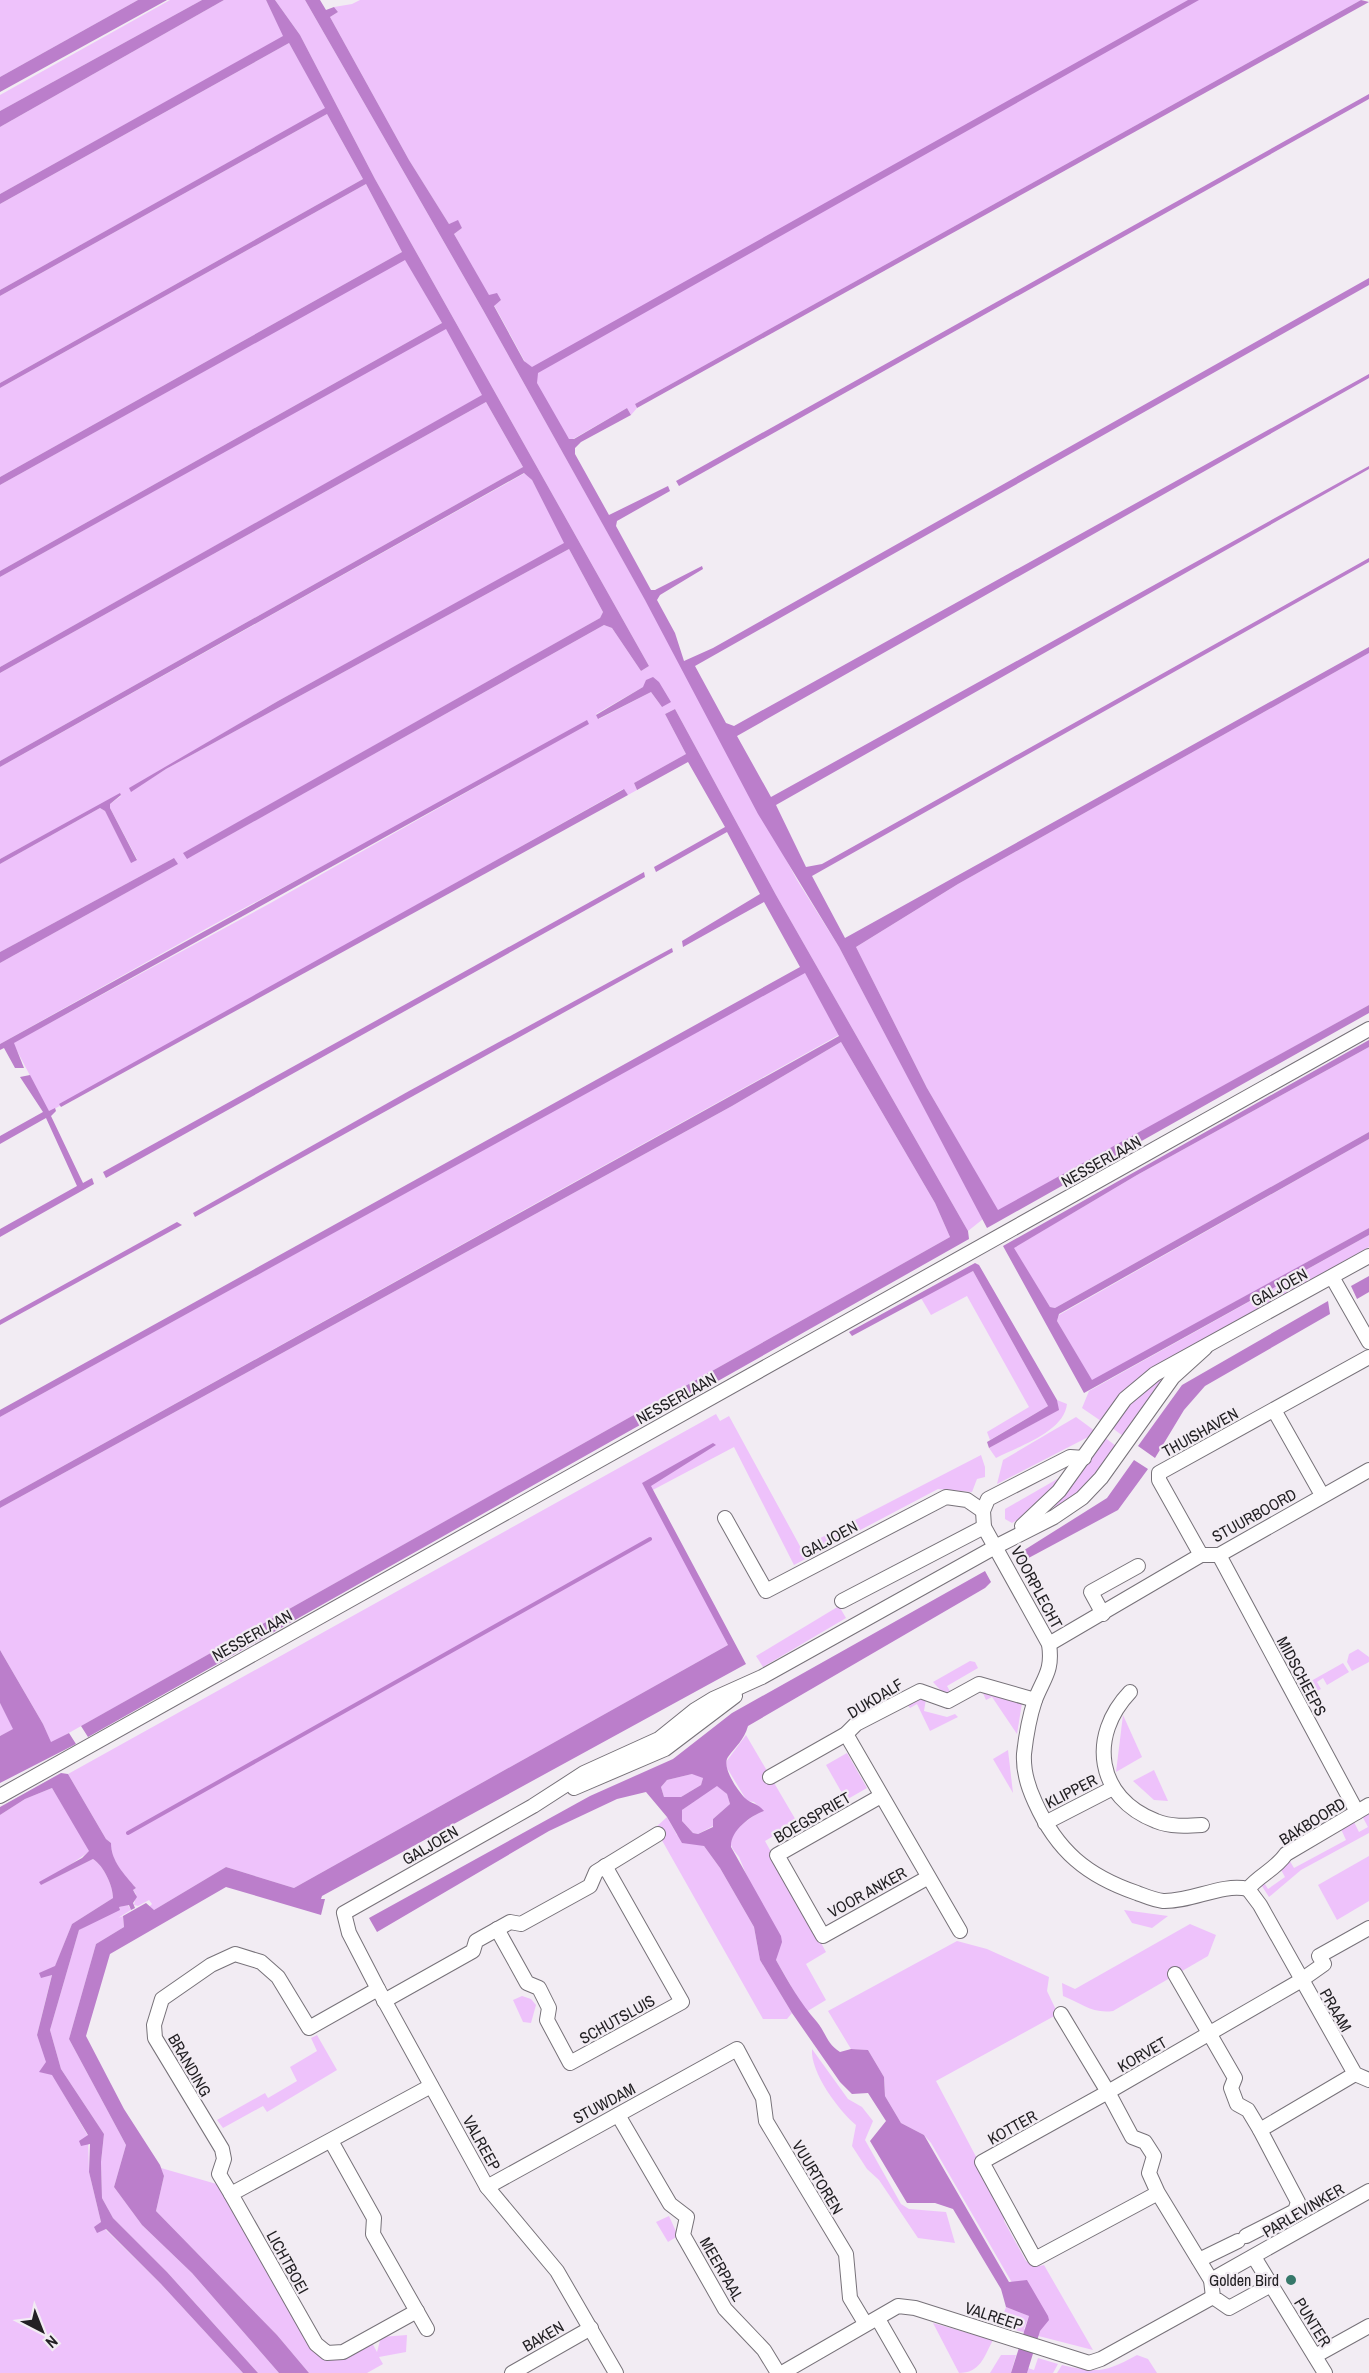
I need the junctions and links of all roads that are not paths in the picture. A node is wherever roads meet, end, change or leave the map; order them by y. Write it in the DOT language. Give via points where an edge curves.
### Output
graph roads {
  1 [pos="1369,1029"];
  2 [pos="1369,1256"];
  3 [pos="1332,1277"];
  4 [pos="1369,1342"];
  5 [pos="1205,1348"];
  6 [pos="1369,1357"];
  7 [pos="1275,1410"];
  8 [pos="1084,1458"];
  9 [pos="1369,1470"];
  10 [pos="1322,1495"];
  11 [pos="983,1510"];
  12 [pos="725,1518"];
  13 [pos="984,1527"];
  14 [pos="997,1546"];
  15 [pos="1201,1555"];
  16 [pos="1219,1556"];
  17 [pos="1138,1566"];
  18 [pos="842,1601"];
  19 [pos="1106,1613"];
  20 [pos="1049,1644"];
  21 [pos="1130,1692"];
  22 [pos="1035,1700"];
  23 [pos="846,1734"];
  24 [pos="770,1777"];
  25 [pos="1113,1788"];
  26 [pos="0,1796"];
  27 [pos="881,1796"];
  28 [pos="1363,1809"];
  29 [pos="1045,1823"];
  30 [pos="1202,1825"];
  31 [pos="658,1834"];
  32 [pos="605,1866"];
  33 [pos="927,1878"];
  34 [pos="1248,1889"];
  35 [pos="344,1913"];
  36 [pos="1369,1928"];
  37 [pos="497,1929"];
  38 [pos="960,1931"];
  39 [pos="823,1936"];
  40 [pos="1175,1974"];
  41 [pos="1300,1981"];
  42 [pos="381,1995"];
  43 [pos="1061,2014"];
  44 [pos="1210,2034"];
  45 [pos="737,2049"];
  46 [pos="1355,2074"];
  47 [pos="1369,2080"];
  48 [pos="431,2086"];
  49 [pos="1108,2092"];
  50 [pos="618,2115"];
  51 [pos="1260,2130"];
  52 [pos="330,2141"];
  53 [pos="488,2187"];
  54 [pos="1369,2191"];
  55 [pos="1158,2193"];
  56 [pos="231,2194"];
  57 [pos="1254,2257"];
  58 [pos="1199,2260"];
  59 [pos="1211,2280"];
  60 [pos="1270,2285"];
  61 [pos="1213,2296"];
  62 [pos="417,2311"];
  63 [pos="872,2321"];
  64 [pos="1369,2326"];
  65 [pos="591,2328"];
  66 [pos="427,2329"];
  67 [pos="1315,2356"];
  68 [pos="805,2367"];
  69 [pos="512,2373"];
  70 [pos="616,2373"];
  71 [pos="780,2373"];
  72 [pos="909,2373"];
  73 [pos="1326,2373"];
  1 -- 26 [label="street, NESSERLAAN"];
  2 -- 3 [label="street, GALJOEN"];
  3 -- 4 [label="street"];
  3 -- 5 [label="street, GALJOEN"];
  5 -- 8 [label="street, GALJOEN" via="1155,1374 1125,1398"];
  5 -- 14 [label="street, GALJOEN" via="1173,1377 1101,1478 1082,1498"];
  6 -- 7 [label="street, THUISHAVEN"];
  7 -- 10 [label="street"];
  7 -- 15 [label="street, THUISHAVEN" via="1159,1473 1159,1480"];
  8 -- 11 [label="street" via="1070,1457 988,1499"];
  8 -- 14 [label="street, GALJOEN" via="1035,1516"];
  9 -- 10 [label="street, STUURBOORD"];
  10 -- 16 [label="street, STUURBOORD"];
  11 -- 12 [label="street, GALJOEN" via="967,1500 946,1497 766,1591"];
  11 -- 13 [label="street"];
  13 -- 14 [label="street"];
  13 -- 18 [label="street"];
  14 -- 20 [label="street, VOORPLECHT"];
  14 -- 35 [label="street, GALJOEN" via="762,1677 665,1749 533,1806"];
  15 -- 16 [label="street, STUURBOORD"];
  15 -- 19 [label="street, STUURBOORD"];
  16 -- 28 [label="street, MIDSCHEEPS"];
  17 -- 19 [label="street" via="1091,1592"];
  19 -- 20 [label="street, VOORPLECHT"];
  20 -- 22 [label="street, VOORPLECHT" via="1051,1665"];
  21 -- 25 [label="street" via="1105,1730 1105,1767"];
  22 -- 23 [label="street, DUKDALF" via="980,1684 948,1701 920,1690 856,1724"];
  22 -- 29 [label="street, VOORPLECHT" via="1024,1766 1029,1789"];
  23 -- 24 [label="street, DUKDALF"];
  23 -- 27 [label="street"];
  25 -- 29 [label="street, KLIPPER"];
  25 -- 30 [label="street" via="1134,1809 1156,1822"];
  27 -- 33 [label="street"];
  27 -- 39 [label="street, BOEGSPRIET" via="777,1855"];
  28 -- 34 [label="street, BAKBOORD" via="1286,1854 1277,1867 1257,1878"];
  29 -- 34 [label="street, VOORPLECHT" via="1077,1862 1106,1881 1160,1901 1184,1901 1236,1887"];
  31 -- 32 [label="street"];
  32 -- 37 [label="street" via="596,1872 590,1886 521,1924 510,1922"];
  32 -- 37 [label="street, SCHUTSLUIS" via="681,2002 570,2063 547,2020 549,2008 539,1988 527,1983"];
  33 -- 38 [label="street"];
  33 -- 39 [label="street, VOOR ANKER"];
  34 -- 41 [label="street, PRAAM" via="1294,1958"];
  35 -- 42 [label="street, VALREEP" via="349,1933"];
  36 -- 41 [label="street, PRAAM" via="1319,1956 1324,1964"];
  37 -- 42 [label="street" via="476,1941 473,1951"];
  40 -- 44 [label="street"];
  41 -- 44 [label="street, KORVET"];
  41 -- 46 [label="street, PRAAM"];
  42 -- 48 [label="street, VALREEP"];
  42 -- 56 [label="street, BRANDING" via="309,2028 278,1977 261,1962 235,1954 211,1965 162,1999 154,2038 222,2149 224,2159 219,2174"];
  43 -- 49 [label="street, KORVET"];
  44 -- 49 [label="street, KORVET"];
  44 -- 51 [label="street" via="1235,2078 1231,2088 1237,2104 1248,2110"];
  45 -- 50 [label="street, STUWDAM"];
  45 -- 63 [label="street, VUURTOREN" via="763,2098 765,2121 846,2254 850,2298"];
  46 -- 47 [label="street"];
  46 -- 51 [label="street"];
  48 -- 52 [label="street"];
  48 -- 53 [label="street, VALREEP"];
  49 -- 55 [label="street" via="1132,2137 1145,2142 1154,2156 1149,2173"];
  49 -- 55 [label="street, KOTTER" via="982,2162 1035,2259"];
  50 -- 53 [label="street, STUWDAM"];
  50 -- 71 [label="street, MEERPAAL" via="670,2204 687,2217 683,2235 725,2309"];
  51 -- 58 [label="street" via="1298,2202 1295,2211"];
  52 -- 56 [label="street"];
  52 -- 62 [label="street" via="374,2218 374,2234"];
  53 -- 65 [label="street, VALREEP" via="557,2271"];
  54 -- 57 [label="street, PARLEVINKER"];
  55 -- 58 [label="street"];
  56 -- 62 [label="street, LICHTBOEI" via="316,2344 327,2353 343,2352"];
  57 -- 59 [label="street"];
  57 -- 60 [label="street, PUNTER"];
  58 -- 59 [label="street"];
  59 -- 61 [label="street"];
  60 -- 61 [label="street" via="1228,2308"];
  60 -- 67 [label="street, PUNTER"];
  61 -- 63 [label="street, VALREEP" via="1101,2360 1089,2363 915,2308 898,2306"];
  62 -- 66 [label="street"];
  63 -- 68 [label="street, VALREEP"];
  63 -- 72 [label="street"];
  64 -- 67 [label="street"];
  65 -- 69 [label="street, BAKEN"];
  65 -- 70 [label="street, VALREEP"];
  67 -- 73 [label="street, PUNTER"];
  68 -- 71 [label="street, VALREEP"];
}
